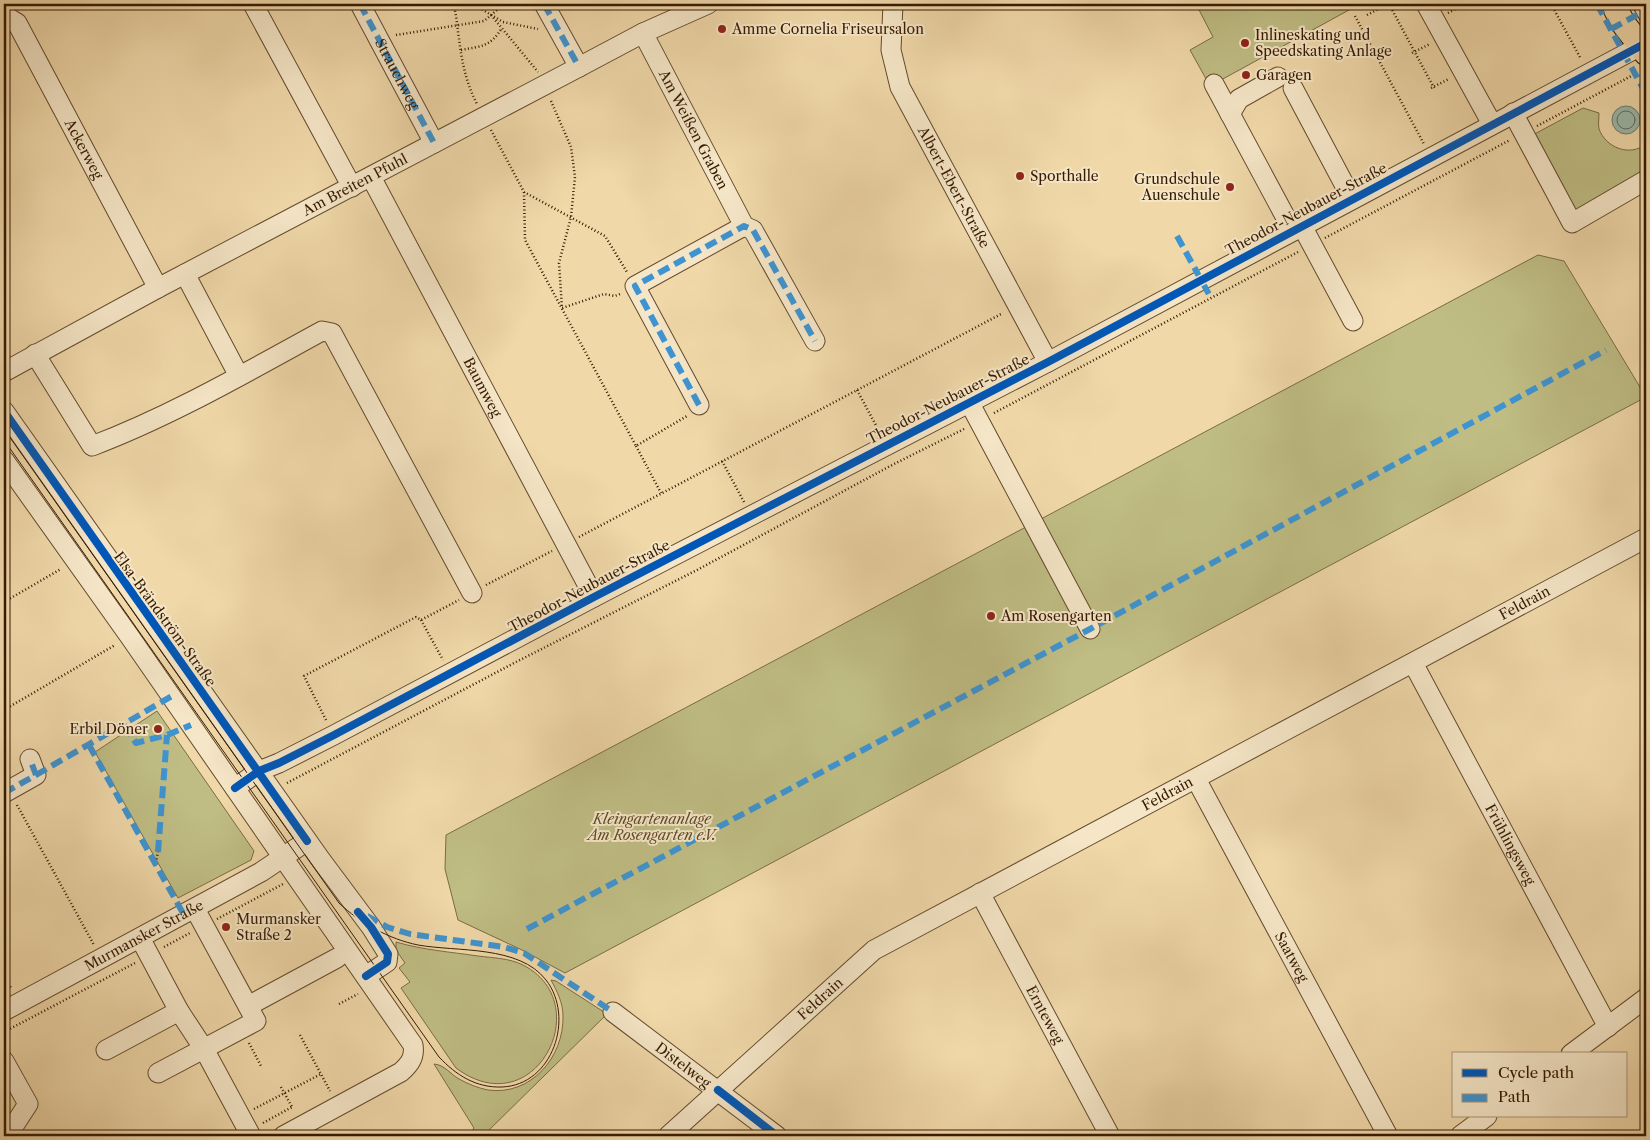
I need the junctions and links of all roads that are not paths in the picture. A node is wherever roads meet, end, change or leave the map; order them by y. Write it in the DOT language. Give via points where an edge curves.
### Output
graph roads {
  1 [pos="253,4"];
  2 [pos="360,4"];
  3 [pos="544,4"];
  4 [pos="708,4"];
  5 [pos="893,4"];
  6 [pos="1426,4"];
  7 [pos="1613,4"];
  8 [pos="4,15"];
  9 [pos="643,33"];
  10 [pos="1642,54"];
  11 [pos="578,67"];
  12 [pos="1214,84"];
  13 [pos="1513,112"];
  14 [pos="1230,114"];
  15 [pos="1492,124"];
  16 [pos="434,143"];
  17 [pos="371,177"];
  18 [pos="1646,180"];
  19 [pos="352,187"];
  20 [pos="1352,199"];
  21 [pos="744,226"];
  22 [pos="1297,228"];
  23 [pos="185,274"];
  24 [pos="158,288"];
  25 [pos="1353,321"];
  26 [pos="815,341"];
  27 [pos="35,354"];
  28 [pos="1048,362"];
  29 [pos="4,372"];
  30 [pos="239,376"];
  31 [pos="969,402"];
  32 [pos="699,405"];
  33 [pos="4,411"];
  34 [pos="4,460"];
  35 [pos="1646,538"];
  36 [pos="472,593"];
  37 [pos="594,597"];
  38 [pos="1090,629"];
  39 [pos="1414,663"];
  40 [pos="30,759"];
  41 [pos="259,771"];
  42 [pos="1196,779"];
  43 [pos="235,788"];
  44 [pos="6,792"];
  45 [pos="307,841"];
  46 [pos="283,858"];
  47 [pos="980,894"];
  48 [pos="200,918"];
  49 [pos="140,938"];
  50 [pos="338,958"];
  51 [pos="364,984"];
  52 [pos="1646,998"];
  53 [pos="4,1011"];
  54 [pos="179,1011"];
  55 [pos="613,1012"];
  56 [pos="249,1018"];
  57 [pos="1608,1027"];
  58 [pos="204,1048"];
  59 [pos="106,1050"];
  60 [pos="1574,1052"];
  61 [pos="4,1061"];
  62 [pos="158,1073"];
  63 [pos="718,1090"];
  64 [pos="1484,1118"];
  65 [pos="4,1126"];
  66 [pos="246,1128"];
  67 [pos="283,1136"];
  68 [pos="668,1136"];
  69 [pos="777,1136"];
  70 [pos="1110,1136"];
  71 [pos="1388,1136"];
  72 [pos="1460,1136"];
  1 -- 19 [label="street"];
  2 -- 16 [label="street, Strauchweg"];
  3 -- 11 [label="street"];
  4 -- 9 [label="street, Am Breiten Pfuhl"];
  5 -- 28 [label="street, Albert-Ebert-Straße" via="891,50 900,86"];
  6 -- 15 [label="street"];
  7 -- 10 [label="main road"];
  8 -- 24 [label="street, Ackerweg" via="16,23"];
  9 -- 11 [label="street, Am Breiten Pfuhl"];
  9 -- 21 [label="street, Am Weißen Graben"];
  10 -- 13 [label="street, Theodor-Neubauer-Straße" via="1588,73"];
  11 -- 16 [label="street, Am Breiten Pfuhl"];
  12 -- 14 [label="street"];
  13 -- 15 [label="street, Theodor-Neubauer-Straße"];
  13 -- 18 [label="street" via="1572,222"];
  14 -- 20 [label="street" via="1239,99 1285,83"];
  14 -- 22 [label="street"];
  15 -- 20 [label="street, Theodor-Neubauer-Straße"];
  16 -- 17 [label="street, Am Breiten Pfuhl"];
  17 -- 19 [label="street, Am Breiten Pfuhl"];
  17 -- 37 [label="street, Baumweg"];
  19 -- 23 [label="street, Am Breiten Pfuhl"];
  20 -- 22 [label="street, Theodor-Neubauer-Straße"];
  21 -- 26 [label="street, Am Weißen Graben" via="753,230"];
  21 -- 32 [label="street" via="635,286"];
  22 -- 25 [label="street" via="1312,245"];
  22 -- 28 [label="street, Theodor-Neubauer-Straße"];
  23 -- 24 [label="street, Am Breiten Pfuhl"];
  23 -- 30 [label="street"];
  24 -- 27 [label="street, Am Breiten Pfuhl"];
  27 -- 29 [label="street, Am Breiten Pfuhl"];
  27 -- 30 [label="street" via="92,446 127,433"];
  28 -- 31 [label="street, Theodor-Neubauer-Straße"];
  30 -- 36 [label="street" via="322,331 332,333"];
  31 -- 37 [label="street, Theodor-Neubauer-Straße"];
  31 -- 38 [label="street"];
  33 -- 41 [label="street, Elsa-Brändström-Straße"];
  34 -- 43 [label="street"];
  35 -- 39 [label="street, Feldrain"];
  37 -- 41 [label="street, Theodor-Neubauer-Straße" via="334,735"];
  39 -- 42 [label="street, Feldrain"];
  39 -- 57 [label="street, Frühlingsweg"];
  40 -- 44 [label="street" via="36,775"];
  41 -- 43 [label="street, Theodor-Neubauer-Straße"];
  41 -- 45 [label="street, Elsa-Brändström-Straße"];
  42 -- 47 [label="street, Feldrain"];
  42 -- 71 [label="street, Saatweg"];
  43 -- 46 [label="street"];
  45 -- 46 [label="street"];
  45 -- 51 [label="street, Elsa-Brändström-Straße" via="388,954 387,962"];
  46 -- 48 [label="street, Murmansker Straße"];
  46 -- 51 [label="street"];
  47 -- 63 [label="street, Feldrain" via="874,950"];
  47 -- 70 [label="street, Ernteweg"];
  48 -- 49 [label="street, Murmansker Straße"];
  48 -- 56 [label="street"];
  49 -- 53 [label="street, Murmansker Straße"];
  49 -- 54 [label="street"];
  50 -- 56 [label="street"];
  51 -- 67 [label="street" via="410,1039 413,1045 410,1063 401,1072"];
  52 -- 57 [label="street"];
  54 -- 58 [label="street"];
  54 -- 59 [label="street"];
  55 -- 63 [label="street, Distelweg"];
  56 -- 58 [label="street"];
  57 -- 60 [label="street"];
  58 -- 62 [label="street"];
  58 -- 66 [label="street"];
  61 -- 65 [label="street" via="28,1104 15,1124"];
  63 -- 68 [label="street, Feldrain"];
  63 -- 69 [label="street, Distelweg"];
  64 -- 72 [label="street"];
}
